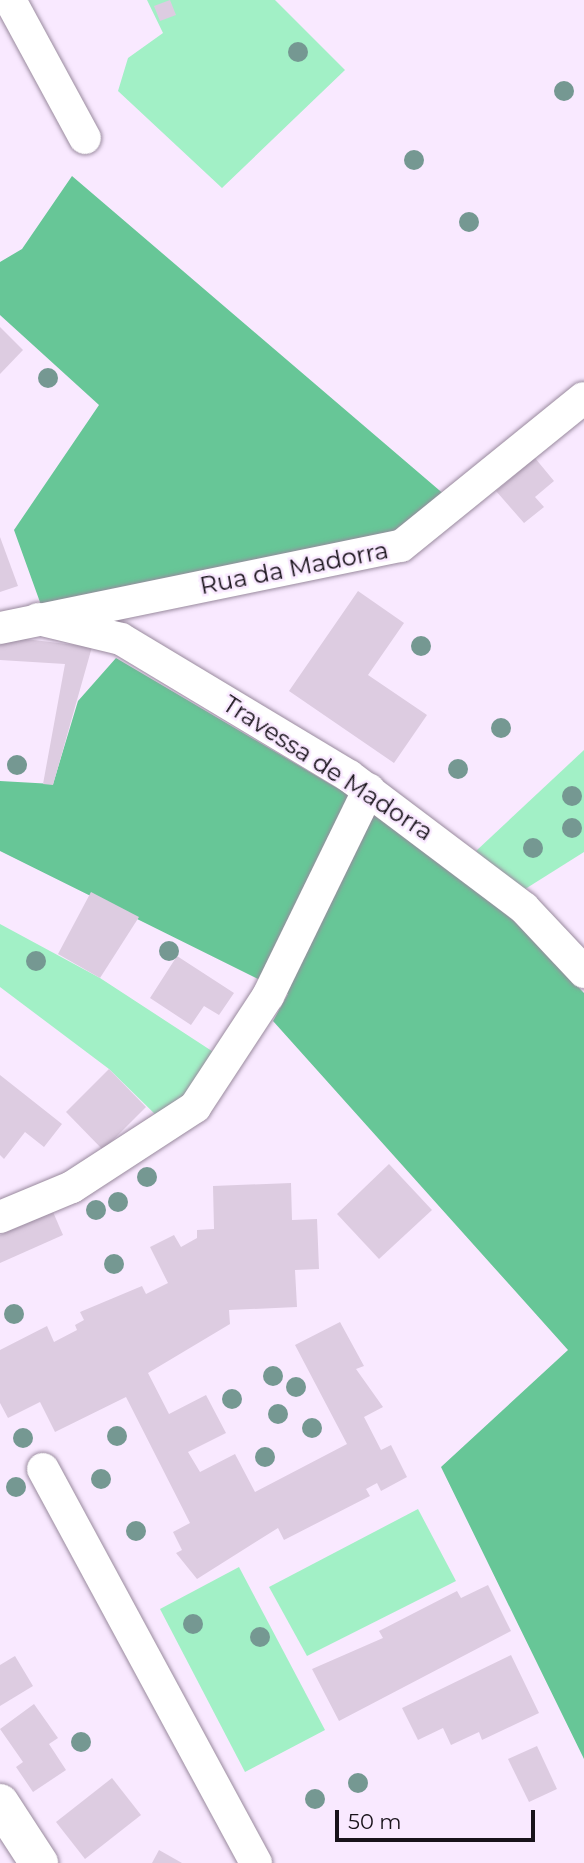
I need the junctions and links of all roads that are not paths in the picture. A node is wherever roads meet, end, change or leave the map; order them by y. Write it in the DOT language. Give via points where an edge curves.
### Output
graph roads {
  1 [pos="10,0"];
  2 [pos="85,138"];
  3 [pos="584,398"];
  4 [pos="38,619"];
  5 [pos="0,628"];
  6 [pos="369,789"];
  7 [pos="584,972"];
  8 [pos="0,1217"];
  9 [pos="43,1469"];
  10 [pos="0,1803"];
  11 [pos="39,1863"];
  12 [pos="256,1863"];
  1 -- 2 [label="street"];
  3 -- 4 [label="street, Rua da Madorra" via="401,546"];
  4 -- 5 [label="street, Rua da Madorra"];
  4 -- 6 [label="street, Travessa de Madorra" via="121,639"];
  6 -- 7 [label="street, Travessa de Madorra" via="524,908"];
  6 -- 8 [label="street" via="268,996 195,1107 72,1187"];
  9 -- 12 [label="street"];
  10 -- 11 [label="main road"];
}
